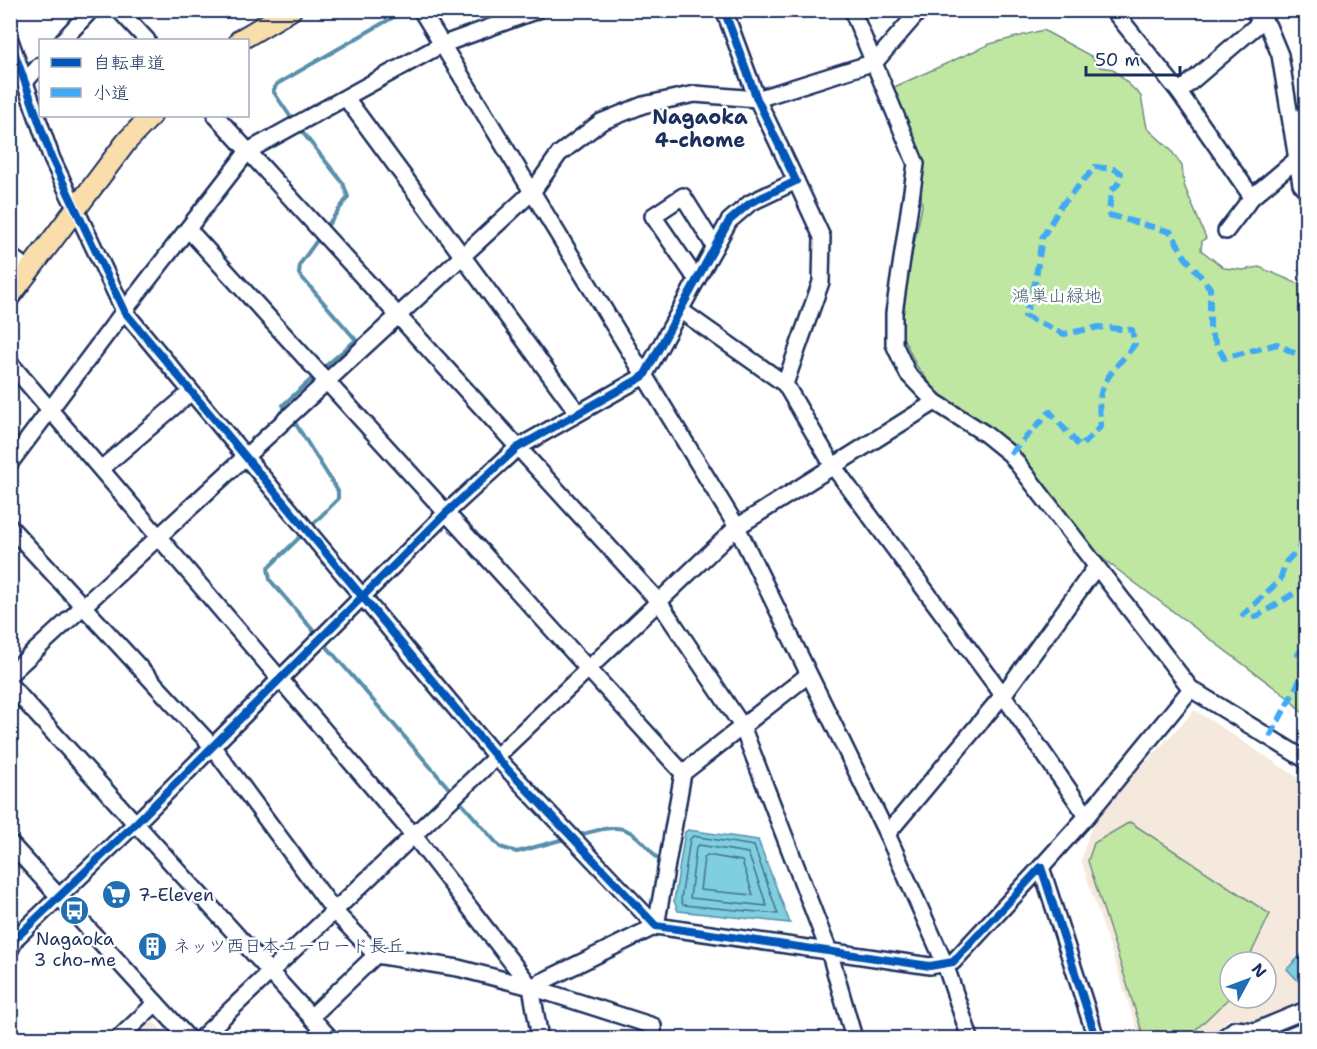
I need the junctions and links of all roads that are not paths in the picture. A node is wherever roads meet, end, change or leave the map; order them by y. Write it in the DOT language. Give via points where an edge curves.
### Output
graph roads {
  1 [pos="91,10"];
  2 [pos="119,10"];
  3 [pos="291,10"];
  4 [pos="421,10"];
  5 [pos="538,10"];
  6 [pos="724,10"];
  7 [pos="852,10"];
  8 [pos="920,10"];
  9 [pos="1113,10"];
  10 [pos="1257,16"];
  11 [pos="64,39"];
  12 [pos="146,39"];
  13 [pos="242,39"];
  14 [pos="10,40"];
  15 [pos="441,45"];
  16 [pos="875,62"];
  17 [pos="39,66"];
  18 [pos="25,82"];
  19 [pos="1179,92"];
  20 [pos="346,98"];
  21 [pos="757,99"];
  22 [pos="1306,112"];
  23 [pos="150,117"];
  24 [pos="217,117"];
  25 [pos="1292,128"];
  26 [pos="248,151"];
  27 [pos="1297,159"];
  28 [pos="796,181"];
  29 [pos="533,190"];
  30 [pos="1306,190"];
  31 [pos="1252,197"];
  32 [pos="75,209"];
  33 [pos="188,229"];
  34 [pos="1226,231"];
  35 [pos="715,247"];
  36 [pos="10,256"];
  37 [pos="463,256"];
  38 [pos="29,270"];
  39 [pos="697,280"];
  40 [pos="10,296"];
  41 [pos="680,310"];
  42 [pos="124,311"];
  43 [pos="397,317"];
  44 [pos="10,363"];
  45 [pos="644,376"];
  46 [pos="327,379"];
  47 [pos="785,384"];
  48 [pos="191,392"];
  49 [pos="935,402"];
  50 [pos="51,411"];
  51 [pos="578,413"];
  52 [pos="517,448"];
  53 [pos="246,457"];
  54 [pos="10,463"];
  55 [pos="833,466"];
  56 [pos="101,469"];
  57 [pos="446,513"];
  58 [pos="10,527"];
  59 [pos="737,527"];
  60 [pos="159,537"];
  61 [pos="1096,567"];
  62 [pos="362,597"];
  63 [pos="659,602"];
  64 [pos="84,606"];
  65 [pos="589,670"];
  66 [pos="10,674"];
  67 [pos="808,675"];
  68 [pos="280,679"];
  69 [pos="10,685"];
  70 [pos="1191,689"];
  71 [pos="1002,694"];
  72 [pos="742,726"];
  73 [pos="212,746"];
  74 [pos="497,758"];
  75 [pos="1306,760"];
  76 [pos="683,773"];
  77 [pos="1087,816"];
  78 [pos="136,823"];
  79 [pos="887,834"];
  80 [pos="415,837"];
  81 [pos="10,843"];
  82 [pos="1041,867"];
  83 [pos="59,897"];
  84 [pos="334,912"];
  85 [pos="656,926"];
  86 [pos="10,950"];
  87 [pos="830,954"];
  88 [pos="376,955"];
  89 [pos="945,964"];
  90 [pos="271,973"];
  91 [pos="531,987"];
  92 [pos="156,1003"];
  93 [pos="1306,1010"];
  94 [pos="311,1017"];
  95 [pos="1257,1035"];
  96 [pos="119,1038"];
  97 [pos="188,1038"];
  98 [pos="201,1038"];
  99 [pos="330,1038"];
  100 [pos="540,1038"];
  101 [pos="653,1038"];
  102 [pos="851,1038"];
  103 [pos="970,1038"];
  104 [pos="1096,1038"];
  105 [pos="1223,1038"];
  1 -- 11 [label="street"];
  2 -- 12 [label="street"];
  3 -- 13 [label="main road"];
  4 -- 15 [label="street"];
  5 -- 15 [label="street"];
  6 -- 21 [label="street"];
  7 -- 16 [label="street"];
  8 -- 16 [label="street"];
  9 -- 19 [label="street"];
  10 -- 19 [label="street"];
  10 -- 25 [label="street" via="1268,26 1280,55"];
  14 -- 18 [label="street"];
  15 -- 20 [label="street"];
  15 -- 29 [label="street"];
  16 -- 21 [label="street"];
  16 -- 49 [label="street" via="916,164 894,313 894,344 908,374"];
  17 -- 18 [label="street"];
  18 -- 32 [label="street" via="52,159"];
  19 -- 31 [label="street"];
  20 -- 26 [label="street"];
  20 -- 37 [label="street"];
  21 -- 28 [label="street"];
  21 -- 29 [label="street" via="695,94 633,109 601,122 559,154"];
  22 -- 25 [label="street"];
  23 -- 32 [label="main road"];
  24 -- 26 [label="street"];
  25 -- 27 [label="street"];
  26 -- 33 [label="street"];
  26 -- 43 [label="street"];
  27 -- 30 [label="street" via="1301,184"];
  27 -- 31 [label="street"];
  28 -- 35 [label="street" via="750,203 729,221"];
  28 -- 47 [label="street" via="822,237 821,282"];
  29 -- 37 [label="street"];
  29 -- 45 [label="street"];
  31 -- 34 [label="street"];
  32 -- 38 [label="main road"];
  32 -- 42 [label="street"];
  33 -- 42 [label="street"];
  33 -- 46 [label="street"];
  35 -- 39 [label="street"];
  35 -- 39 [label="street" via="683,196 653,216"];
  36 -- 38 [label="street"];
  37 -- 43 [label="street"];
  37 -- 51 [label="street"];
  38 -- 40 [label="main road"];
  39 -- 41 [label="street"];
  41 -- 45 [label="street"];
  41 -- 47 [label="street"];
  42 -- 48 [label="street"];
  42 -- 50 [label="street"];
  43 -- 46 [label="street"];
  43 -- 52 [label="street"];
  44 -- 50 [label="street"];
  45 -- 51 [label="street"];
  45 -- 59 [label="street"];
  46 -- 53 [label="street"];
  46 -- 57 [label="street"];
  47 -- 55 [label="street"];
  48 -- 53 [label="street"];
  48 -- 56 [label="street"];
  49 -- 55 [label="street"];
  49 -- 61 [label="street" via="1010,454"];
  50 -- 54 [label="street"];
  50 -- 56 [label="street"];
  51 -- 52 [label="street"];
  52 -- 57 [label="street"];
  52 -- 63 [label="street"];
  53 -- 60 [label="street"];
  53 -- 62 [label="street"];
  55 -- 59 [label="street"];
  55 -- 71 [label="street"];
  56 -- 60 [label="street"];
  57 -- 62 [label="street"];
  57 -- 65 [label="street"];
  58 -- 64 [label="street"];
  59 -- 63 [label="street"];
  59 -- 67 [label="street"];
  60 -- 64 [label="street"];
  60 -- 68 [label="street"];
  61 -- 70 [label="street"];
  61 -- 71 [label="street"];
  62 -- 68 [label="street"];
  62 -- 74 [label="street"];
  63 -- 65 [label="street"];
  63 -- 72 [label="street"];
  64 -- 66 [label="street"];
  64 -- 73 [label="street"];
  65 -- 74 [label="street"];
  65 -- 76 [label="street"];
  67 -- 72 [label="street"];
  67 -- 79 [label="street"];
  68 -- 73 [label="street"];
  68 -- 80 [label="street"];
  69 -- 78 [label="street"];
  70 -- 75 [label="street"];
  70 -- 77 [label="street"];
  71 -- 77 [label="street"];
  71 -- 79 [label="street"];
  72 -- 76 [label="street"];
  72 -- 87 [label="street"];
  73 -- 78 [label="street"];
  73 -- 84 [label="street"];
  74 -- 80 [label="street"];
  74 -- 85 [label="street"];
  76 -- 85 [label="street"];
  77 -- 82 [label="street"];
  78 -- 83 [label="street"];
  78 -- 90 [label="street"];
  79 -- 89 [label="street"];
  80 -- 84 [label="street"];
  80 -- 91 [label="street"];
  81 -- 83 [label="street"];
  82 -- 89 [label="street" via="953,962"];
  82 -- 104 [label="street"];
  83 -- 86 [label="street" via="16,938"];
  83 -- 92 [label="street"];
  84 -- 88 [label="street"];
  84 -- 90 [label="street"];
  85 -- 87 [label="street"];
  85 -- 91 [label="street"];
  87 -- 89 [label="street" via="930,966"];
  87 -- 102 [label="street"];
  88 -- 91 [label="street" via="458,968"];
  88 -- 94 [label="street"];
  89 -- 103 [label="street"];
  90 -- 94 [label="street"];
  90 -- 98 [label="street"];
  91 -- 100 [label="street"];
  91 -- 101 [label="street" via="653,1026"];
  92 -- 96 [label="street"];
  92 -- 97 [label="street"];
  93 -- 95 [label="street"];
  94 -- 99 [label="street"];
  95 -- 105 [label="street" via="1235,1029"];
}
